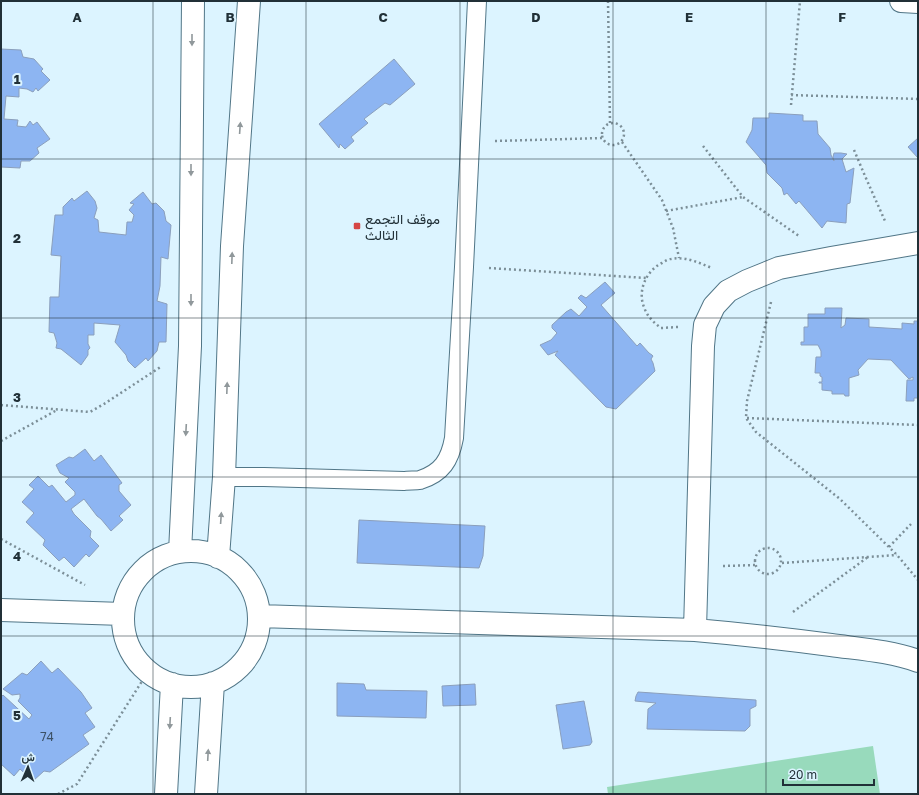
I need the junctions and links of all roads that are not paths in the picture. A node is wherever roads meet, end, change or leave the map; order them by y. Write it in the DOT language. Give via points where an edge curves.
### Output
graph roads {
  1 [pos="193,1"];
  2 [pos="249,1"];
  3 [pos="477,1"];
  4 [pos="901,1"];
  5 [pos="918,2"];
  6 [pos="918,243"];
  7 [pos="224,477"];
  8 [pos="180,552"];
  9 [pos="218,557"];
  10 [pos="1,610"];
  11 [pos="123,610"];
  12 [pos="259,616"];
  13 [pos="695,630"];
  14 [pos="918,661"];
  15 [pos="212,683"];
  16 [pos="172,684"];
  17 [pos="166,794"];
  18 [pos="206,794"];
  1 -- 8 [label="street, one-way" via="190,346"];
  7 -- 2 [label="street, one-way" via="232,246"];
  3 -- 7 [label="lane" via="464,267 454,438 451,452 444,465 419,480"];
  4 -- 5 [label="street"];
  6 -- 13 [label="street" via="779,268 728,291 714,306 705,325 703,346"];
  9 -- 7 [label="street, one-way"];
  8 -- 9 [label="street" via="193,551"];
  8 -- 11 [label="street" via="164,556 150,564 138,576 129,590"];
  9 -- 12 [label="street" via="232,564 243,575 257,601"];
  10 -- 11 [label="street"];
  11 -- 16 [label="street" via="124,631 137,660 148,672"];
  12 -- 13 [label="street"];
  12 -- 15 [label="street" via="256,638 247,657 232,673"];
  13 -- 14 [label="street" via="760,635 890,653"];
  15 -- 16 [label="street" via="199,686"];
  18 -- 15 [label="street, one-way"];
  16 -- 17 [label="street, one-way"];
}
